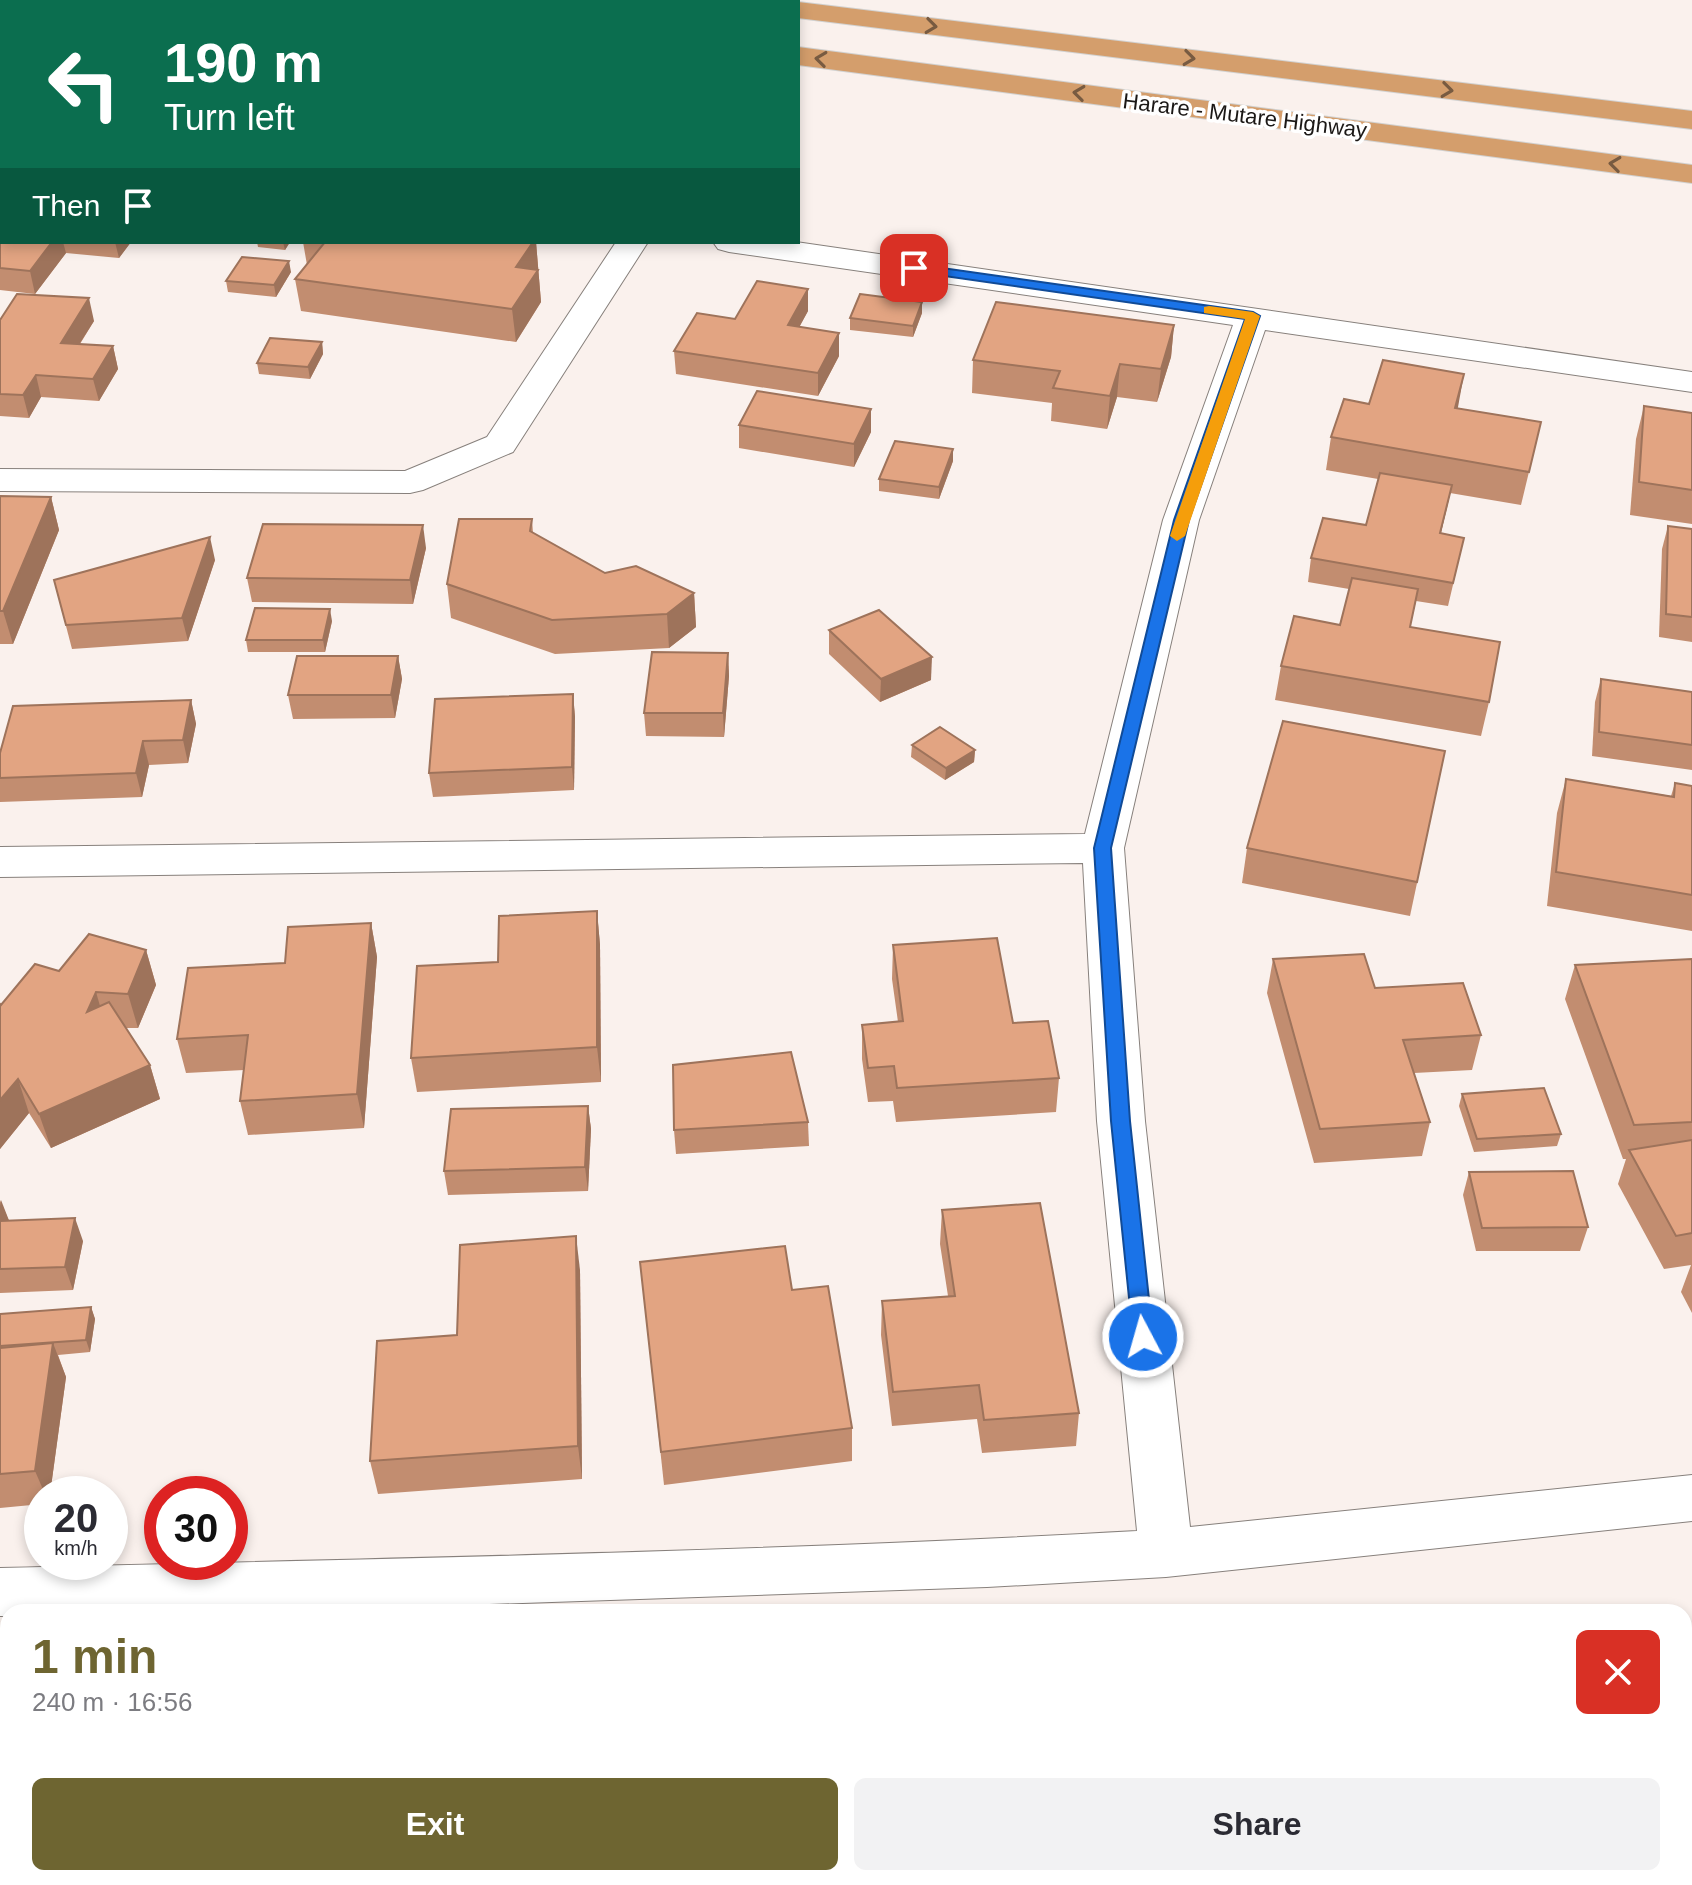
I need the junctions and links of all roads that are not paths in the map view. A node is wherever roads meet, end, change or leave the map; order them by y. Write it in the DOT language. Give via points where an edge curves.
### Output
graph roads {
  1 [pos="800,10"];
  2 [pos="800,56"];
  3 [pos="1692,120"];
  4 [pos="1692,174"];
  5 [pos="631,244"];
  6 [pos="743,244"];
  7 [pos="1253,316"];
  8 [pos="1692,382"];
  9 [pos="0,480"];
  10 [pos="1103,848"];
  11 [pos="0,862"];
  12 [pos="1692,1498"];
  13 [pos="1166,1553"];
  14 [pos="0,1592"];
  1 -- 3 [label="highway, Harare - Mutare Highway, one-way"];
  4 -- 2 [label="highway, Harare - Mutare Highway, one-way"];
  5 -- 9 [label="street" via="500,444 410,482"];
  6 -- 7 [label="street"];
  7 -- 8 [label="street"];
  7 -- 10 [label="street" via="1181,520"];
  10 -- 11 [label="street"];
  10 -- 13 [label="street" via="1121,1121"];
  12 -- 13 [label="street"];
  13 -- 14 [label="street" via="449,1581"];
}
